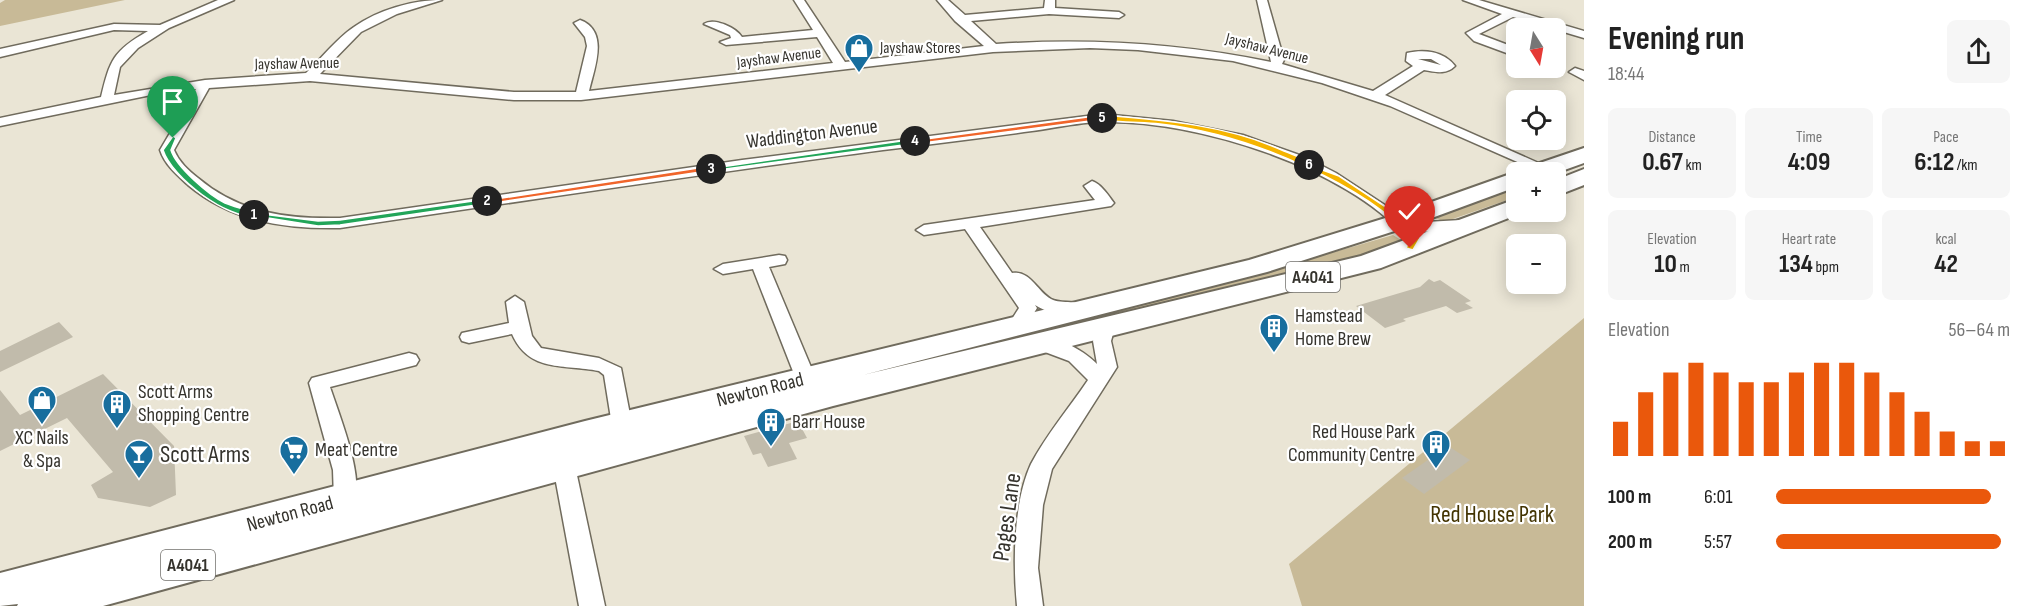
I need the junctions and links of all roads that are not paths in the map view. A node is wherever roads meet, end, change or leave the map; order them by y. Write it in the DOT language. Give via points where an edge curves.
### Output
graph roads {
  1 [pos="229,0"];
  2 [pos="437,0"];
  3 [pos="799,0"];
  4 [pos="942,0"];
  5 [pos="1117,0"];
  6 [pos="1262,0"];
  7 [pos="1468,0"];
  8 [pos="1049,6"];
  9 [pos="1512,13"];
  10 [pos="958,19"];
  11 [pos="580,22"];
  12 [pos="710,24"];
  13 [pos="163,28"];
  14 [pos="1123,29"];
  15 [pos="819,33"];
  16 [pos="1584,35"];
  17 [pos="993,48"];
  18 [pos="1506,49"];
  19 [pos="0,53"];
  20 [pos="1275,66"];
  21 [pos="1422,66"];
  22 [pos="842,67"];
  23 [pos="310,77"];
  24 [pos="205,84"];
  25 [pos="582,96"];
  26 [pos="1374,96"];
  27 [pos="107,98"];
  28 [pos="0,122"];
  29 [pos="1584,155"];
  30 [pos="1513,162"];
  31 [pos="1566,165"];
  32 [pos="1566,176"];
  33 [pos="1584,176"];
  34 [pos="1506,183"];
  35 [pos="1092,186"];
  36 [pos="1506,210"];
  37 [pos="1401,221"];
  38 [pos="970,224"];
  39 [pos="1473,224"];
  40 [pos="924,230"];
  41 [pos="1410,248"];
  42 [pos="779,260"];
  43 [pos="759,264"];
  44 [pos="723,269"];
  45 [pos="1005,274"];
  46 [pos="515,302"];
  47 [pos="1097,320"];
  48 [pos="519,327"];
  49 [pos="1016,327"];
  50 [pos="470,337"];
  51 [pos="1044,344"];
  52 [pos="409,360"];
  53 [pos="806,379"];
  54 [pos="1099,380"];
  55 [pos="622,425"];
  56 [pos="564,466"];
  57 [pos="345,499"];
  58 [pos="0,591"];
  59 [pos="37,606"];
  60 [pos="592,606"];
  61 [pos="1030,606"];
  1 -- 13 [label="street"];
  2 -- 23 [label="street" via="393,12 357,30"];
  3 -- 15 [label="street"];
  4 -- 10 [label="street"];
  5 -- 14 [label="street"];
  6 -- 20 [label="street" via="1278,60"];
  7 -- 9 [label="street"];
  8 -- 10 [label="street"];
  8 -- 14 [label="street"];
  9 -- 16 [label="street"];
  9 -- 18 [label="street" via="1472,33"];
  10 -- 17 [label="street"];
  11 -- 25 [label="street" via="591,36 593,46"];
  12 -- 15 [label="street" via="733,39"];
  13 -- 19 [label="street" via="114,27"];
  13 -- 27 [label="street" via="125,52 115,64"];
  14 -- 17 [label="street, Jayshaw Avenue" via="1049,43"];
  14 -- 20 [label="street, Jayshaw Avenue"];
  15 -- 22 [label="street"];
  17 -- 22 [label="street, Jayshaw Avenue"];
  20 -- 26 [label="street, Jayshaw Avenue"];
  21 -- 26 [label="street"];
  22 -- 25 [label="street, Jayshaw Avenue"];
  23 -- 24 [label="street, Jayshaw Avenue"];
  23 -- 25 [label="street, Jayshaw Avenue" via="514,96"];
  24 -- 27 [label="street, Jayshaw Avenue"];
  24 -- 37 [label="street, Waddington Avenue" via="167,150 170,159 221,204 288,221 340,223 742,164 1103,118 1215,130 1269,147 1336,177"];
  26 -- 30 [label="street, Jayshaw Avenue"];
  27 -- 28 [label="street, Jayshaw Avenue"];
  29 -- 31 [label="highway"];
  32 -- 33 [label="highway"];
  34 -- 37 [label="highway, Newton Road / A4041"];
  35 -- 38 [label="street" via="1106,204"];
  36 -- 39 [label="highway, Newton Road / A4041"];
  37 -- 39 [label="street, Waddington Avenue" via="1426,227"];
  37 -- 41 [label="street" via="1415,238"];
  37 -- 47 [label="highway, Newton Road / A4041"];
  38 -- 40 [label="street"];
  38 -- 45 [label="street"];
  39 -- 41 [label="highway, Newton Road / A4041"];
  41 -- 47 [label="highway, Newton Road / A4041" via="1295,283"];
  42 -- 43 [label="street"];
  43 -- 44 [label="street"];
  43 -- 53 [label="street"];
  45 -- 47 [label="street" via="1023,280 1047,305"];
  45 -- 49 [label="street" via="1028,308"];
  46 -- 48 [label="street"];
  47 -- 49 [label="highway, Newton Road / A4041"];
  47 -- 51 [label="highway, Newton Road / A4041"];
  47 -- 54 [label="street, Pages Lane" via="1107,368"];
  48 -- 50 [label="street"];
  48 -- 55 [label="street" via="522,339 533,352 611,369"];
  49 -- 53 [label="highway, Newton Road / A4041"];
  51 -- 54 [label="street" via="1086,362"];
  51 -- 56 [label="highway, Newton Road / A4041" via="833,394"];
  52 -- 57 [label="street" via="320,383 344,470"];
  53 -- 55 [label="highway, Newton Road / A4041"];
  54 -- 61 [label="street, Pages Lane" via="1041,467 1032,505 1026,568"];
  55 -- 57 [label="highway, Newton Road / A4041"];
  56 -- 59 [label="highway, Newton Road / A4041"];
  56 -- 60 [label="street"];
  57 -- 58 [label="highway, Newton Road / A4041"];
}
